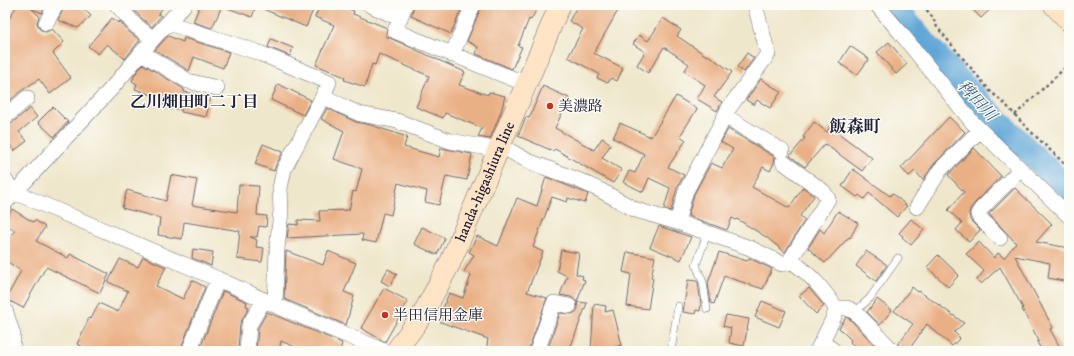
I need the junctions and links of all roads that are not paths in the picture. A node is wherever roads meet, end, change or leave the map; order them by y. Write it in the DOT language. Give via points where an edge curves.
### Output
graph roads {
  1 [pos="56,5"];
  2 [pos="117,5"];
  3 [pos="184,5"];
  4 [pos="370,5"];
  5 [pos="473,5"];
  6 [pos="560,5"];
  7 [pos="755,5"];
  8 [pos="877,5"];
  9 [pos="1054,5"];
  10 [pos="402,11"];
  11 [pos="1069,21"];
  12 [pos="46,23"];
  13 [pos="168,23"];
  14 [pos="153,39"];
  15 [pos="142,53"];
  16 [pos="452,55"];
  17 [pos="526,84"];
  18 [pos="217,88"];
  19 [pos="323,96"];
  20 [pos="27,98"];
  21 [pos="5,116"];
  22 [pos="726,116"];
  23 [pos="980,130"];
  24 [pos="500,148"];
  25 [pos="1021,169"];
  26 [pos="5,180"];
  27 [pos="9,197"];
  28 [pos="917,207"];
  29 [pos="1069,216"];
  30 [pos="676,222"];
  31 [pos="707,234"];
  32 [pos="1000,238"];
  33 [pos="898,258"];
  34 [pos="789,262"];
  35 [pos="218,279"];
  36 [pos="270,303"];
  37 [pos="569,306"];
  38 [pos="678,306"];
  39 [pos="836,308"];
  40 [pos="707,309"];
  41 [pos="5,310"];
  42 [pos="855,312"];
  43 [pos="423,314"];
  44 [pos="820,346"];
  45 [pos="12,351"];
  46 [pos="189,351"];
  47 [pos="247,351"];
  48 [pos="384,351"];
  49 [pos="396,351"];
  50 [pos="416,351"];
  51 [pos="537,351"];
  52 [pos="671,351"];
  53 [pos="834,351"];
  54 [pos="892,351"];
  1 -- 12 [label="street"];
  2 -- 14 [label="street" via="135,25"];
  3 -- 13 [label="street"];
  4 -- 10 [label="street"];
  5 -- 16 [label="street"];
  6 -- 17 [label="main road, handa-higashiura line"];
  7 -- 22 [label="street" via="768,54 729,108"];
  8 -- 23 [label="street"];
  9 -- 11 [label="main road"];
  10 -- 16 [label="street" via="395,31"];
  13 -- 14 [label="street"];
  13 -- 19 [label="street" via="256,52 329,82"];
  14 -- 15 [label="street"];
  15 -- 18 [label="street" via="188,81"];
  15 -- 27 [label="street"];
  16 -- 17 [label="street"];
  17 -- 24 [label="main road, handa-higashiura line"];
  19 -- 24 [label="street" via="360,114 397,121 450,140"];
  19 -- 36 [label="street" via="284,169 280,188 281,212"];
  20 -- 21 [label="street"];
  22 -- 30 [label="street" via="712,138 686,192"];
  22 -- 34 [label="street" via="783,157 823,191 828,199"];
  23 -- 25 [label="street"];
  23 -- 28 [label="street" via="940,170"];
  24 -- 30 [label="street" via="600,190 636,210"];
  24 -- 43 [label="main road, handa-higashiura line" via="450,263"];
  25 -- 29 [label="street"];
  25 -- 32 [label="street" via="978,214"];
  26 -- 27 [label="street"];
  27 -- 35 [label="street"];
  30 -- 31 [label="street"];
  31 -- 34 [label="street" via="750,248 782,264"];
  31 -- 40 [label="lane" via="696,265 703,282"];
  33 -- 42 [label="lane" via="870,298"];
  34 -- 39 [label="street" via="804,270 822,288"];
  35 -- 36 [label="street"];
  35 -- 46 [label="street"];
  36 -- 47 [label="street" via="249,325"];
  36 -- 48 [label="street"];
  37 -- 51 [label="street" via="554,303"];
  38 -- 52 [label="lane"];
  39 -- 42 [label="street" via="848,308"];
  39 -- 44 [label="street"];
  41 -- 45 [label="street" via="13,336"];
  42 -- 54 [label="street"];
  43 -- 49 [label="main road, handa-higashiura line"];
  43 -- 50 [label="main road"];
  44 -- 53 [label="street"];
}
